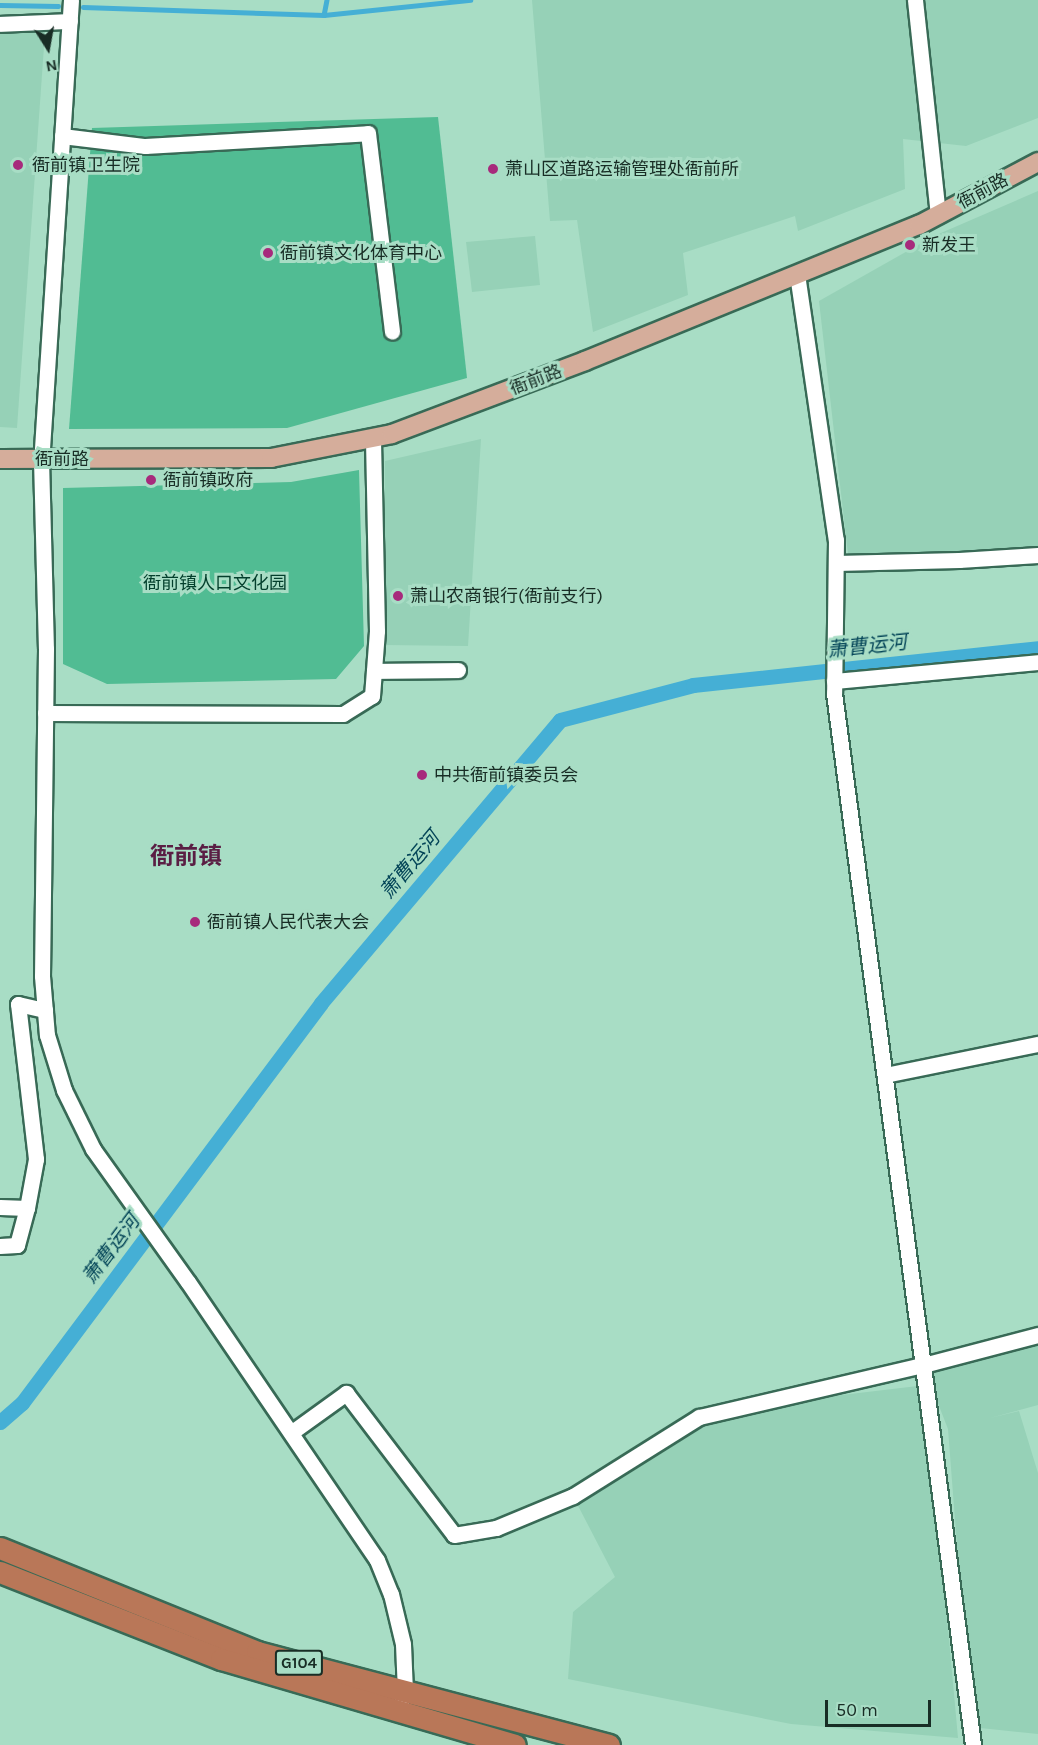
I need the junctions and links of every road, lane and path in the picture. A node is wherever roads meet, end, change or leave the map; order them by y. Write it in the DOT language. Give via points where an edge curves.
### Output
graph roads {
  1 [pos="71,0"];
  2 [pos="915,0"];
  3 [pos="70,21"];
  4 [pos="0,24"];
  5 [pos="62,136"];
  6 [pos="1038,162"];
  7 [pos="938,215"];
  8 [pos="797,274"];
  9 [pos="392,332"];
  10 [pos="373,438"];
  11 [pos="0,459"];
  12 [pos="41,459"];
  13 [pos="1038,555"];
  14 [pos="836,563"];
  15 [pos="1038,662"];
  16 [pos="458,670"];
  17 [pos="374,671"];
  18 [pos="834,687"];
  19 [pos="45,713"];
  20 [pos="45,1010"];
  21 [pos="1038,1044"];
  22 [pos="885,1075"];
  23 [pos="0,1208"];
  24 [pos="27,1208"];
  25 [pos="0,1246"];
  26 [pos="1038,1335"];
  27 [pos="923,1365"];
  28 [pos="292,1432"];
  29 [pos="0,1548"];
  30 [pos="0,1572"];
  31 [pos="405,1692"];
  32 [pos="396,1711"];
  33 [pos="515,1745"];
  34 [pos="609,1745"];
  35 [pos="974,1745"];
  1 -- 3 [label="street"];
  2 -- 7 [label="street"];
  3 -- 4 [label="street"];
  3 -- 5 [label="street"];
  5 -- 9 [label="street" via="145,146 368,133"];
  5 -- 12 [label="street"];
  6 -- 7 [label="main road, 衙前路"];
  7 -- 8 [label="main road, 衙前路"];
  8 -- 10 [label="main road, 衙前路" via="585,361"];
  8 -- 14 [label="street" via="837,540"];
  10 -- 12 [label="main road, 衙前路" via="271,458"];
  10 -- 17 [label="street" via="377,631"];
  11 -- 12 [label="main road, 衙前路"];
  12 -- 19 [label="street"];
  13 -- 14 [label="street"];
  14 -- 18 [label="street"];
  15 -- 18 [label="street"];
  16 -- 17 [label="street"];
  17 -- 19 [label="street" via="372,696 343,714"];
  18 -- 22 [label="street"];
  19 -- 20 [label="street" via="42,976"];
  20 -- 24 [label="street" via="18,1004 36,1159"];
  20 -- 28 [label="street" via="47,1035 64,1090 93,1149"];
  21 -- 22 [label="street"];
  22 -- 27 [label="street"];
  23 -- 24 [label="street"];
  24 -- 25 [label="street" via="17,1245"];
  26 -- 27 [label="street"];
  27 -- 28 [label="street" via="699,1418 573,1496 496,1528 454,1535 345,1393"];
  27 -- 35 [label="street"];
  28 -- 31 [label="street" via="377,1560 391,1594 403,1644"];
  29 -- 31 [label="highway, G104" via="257,1652"];
  30 -- 32 [label="highway, G104" via="221,1659"];
  31 -- 32 [label="street"];
  31 -- 34 [label="highway, G104"];
  32 -- 33 [label="highway, G104"];
}
